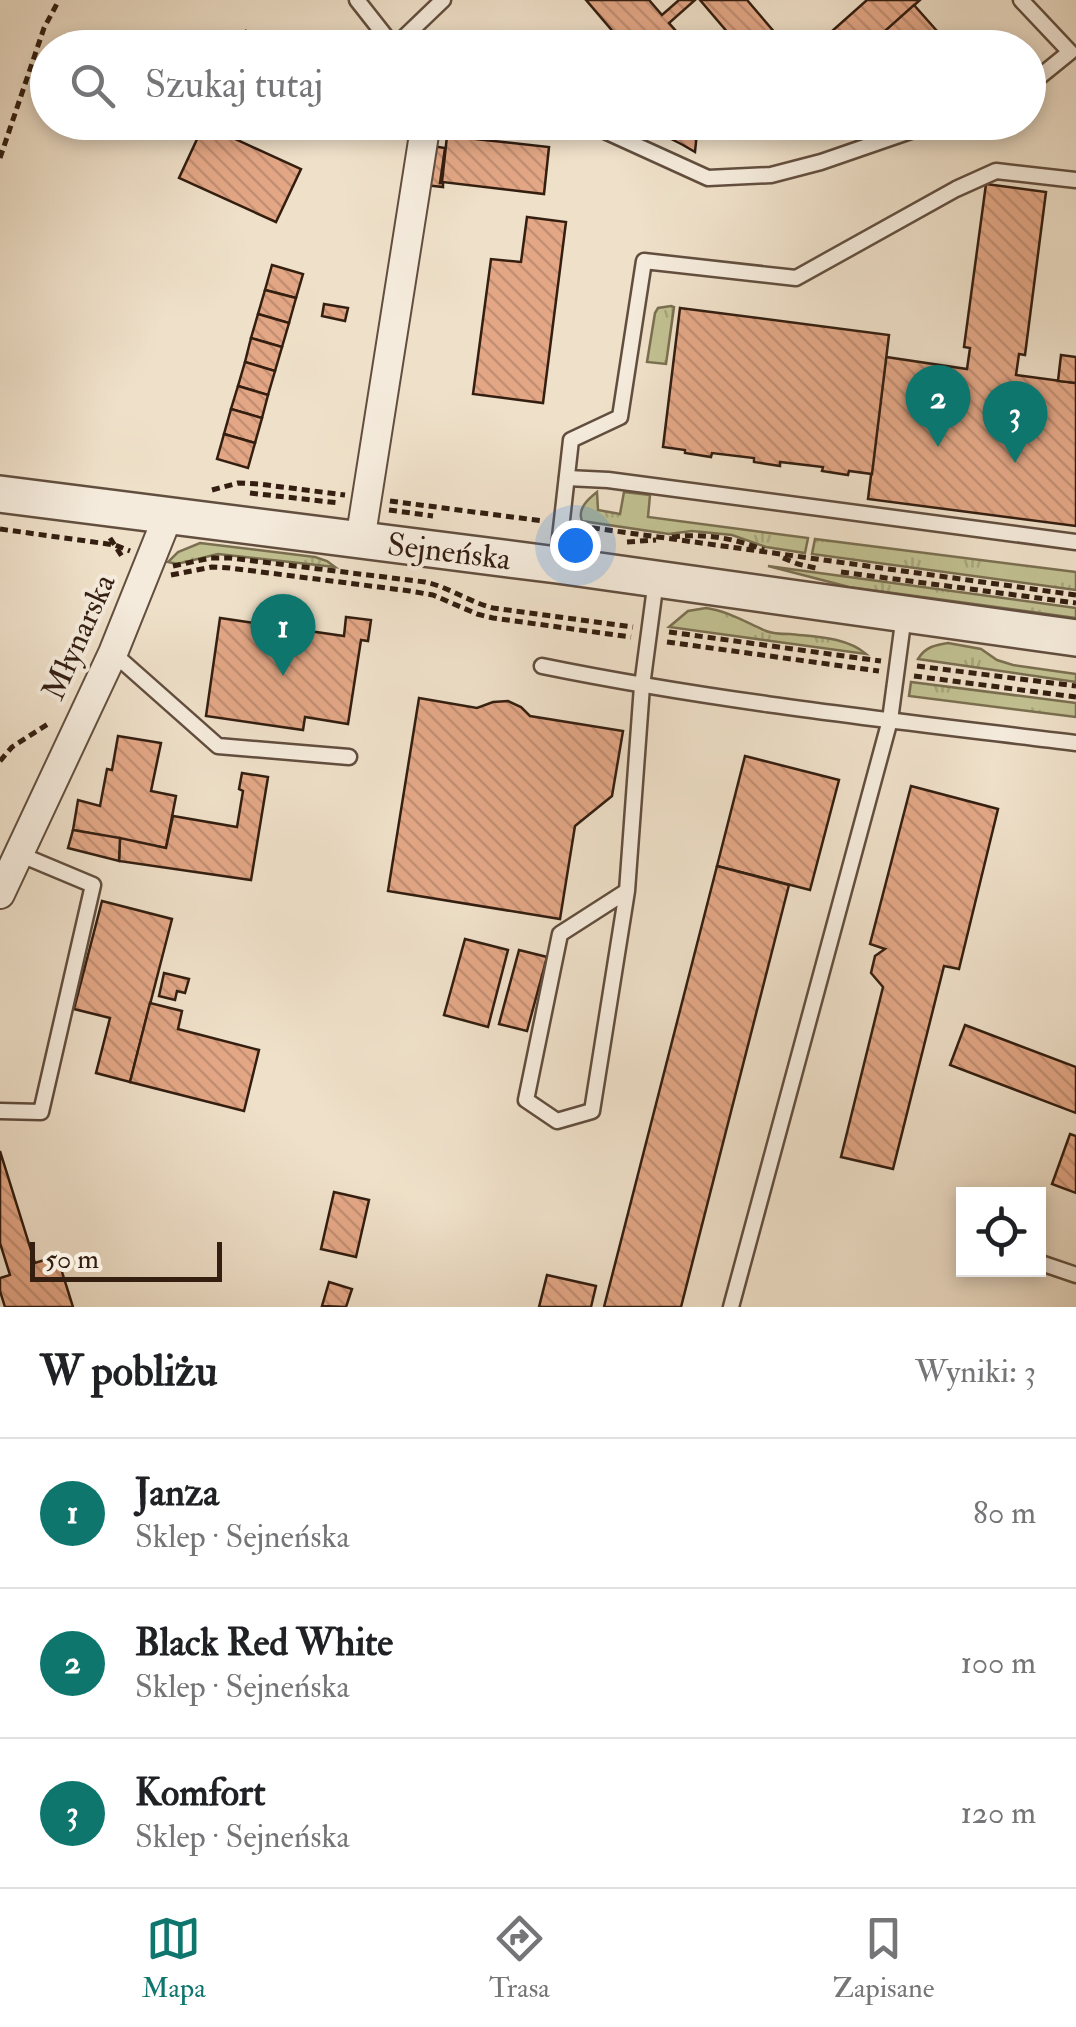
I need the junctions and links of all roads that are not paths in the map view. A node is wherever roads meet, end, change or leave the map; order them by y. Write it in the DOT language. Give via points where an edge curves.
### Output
graph roads {
  1 [pos="357,0"];
  2 [pos="443,0"];
  3 [pos="1022,0"];
  4 [pos="380,30"];
  5 [pos="412,30"];
  6 [pos="1046,71"];
  7 [pos="423,140"];
  8 [pos="624,140"];
  9 [pos="885,140"];
  10 [pos="1076,180"];
  11 [pos="568,478"];
  12 [pos="0,494"];
  13 [pos="168,516"];
  14 [pos="360,540"];
  15 [pos="1076,542"];
  16 [pos="556,565"];
  17 [pos="656,580"];
  18 [pos="904,615"];
  19 [pos="1076,638"];
  20 [pos="112,654"];
  21 [pos="542,666"];
  22 [pos="642,686"];
  23 [pos="890,720"];
  24 [pos="1076,742"];
  25 [pos="348,757"];
  26 [pos="19,854"];
  27 [pos="627,891"];
  28 [pos="0,894"];
  29 [pos="0,1111"];
  30 [pos="1046,1265"];
  31 [pos="1076,1275"];
  32 [pos="731,1307"];
  1 -- 4 [label="lane"];
  2 -- 5 [label="lane"];
  3 -- 6 [label="lane" via="1070,52"];
  7 -- 14 [label="street"];
  8 -- 9 [label="lane" via="708,178 771,175"];
  10 -- 11 [label="lane" via="996,171 796,278 644,261 620,417 571,440"];
  11 -- 15 [label="lane"];
  11 -- 16 [label="lane"];
  12 -- 13 [label="street, Sejneńska"];
  13 -- 14 [label="street, Sejneńska"];
  13 -- 20 [label="street, Młynarska"];
  14 -- 16 [label="street, Sejneńska"];
  16 -- 17 [label="street, Sejneńska"];
  17 -- 18 [label="street, Sejneńska"];
  17 -- 22 [label="lane"];
  18 -- 19 [label="street, Sejneńska"];
  18 -- 23 [label="lane"];
  20 -- 25 [label="lane" via="218,746"];
  20 -- 26 [label="street, Młynarska"];
  21 -- 22 [label="lane"];
  22 -- 23 [label="lane"];
  22 -- 27 [label="lane"];
  23 -- 24 [label="lane"];
  23 -- 32 [label="lane"];
  26 -- 28 [label="street, Młynarska"];
  26 -- 29 [label="lane" via="93,886 41,1112"];
  27 -- 27 [label="lane" via="560,934 526,1100 556,1121 592,1111"];
  30 -- 31 [label="lane"];
}
